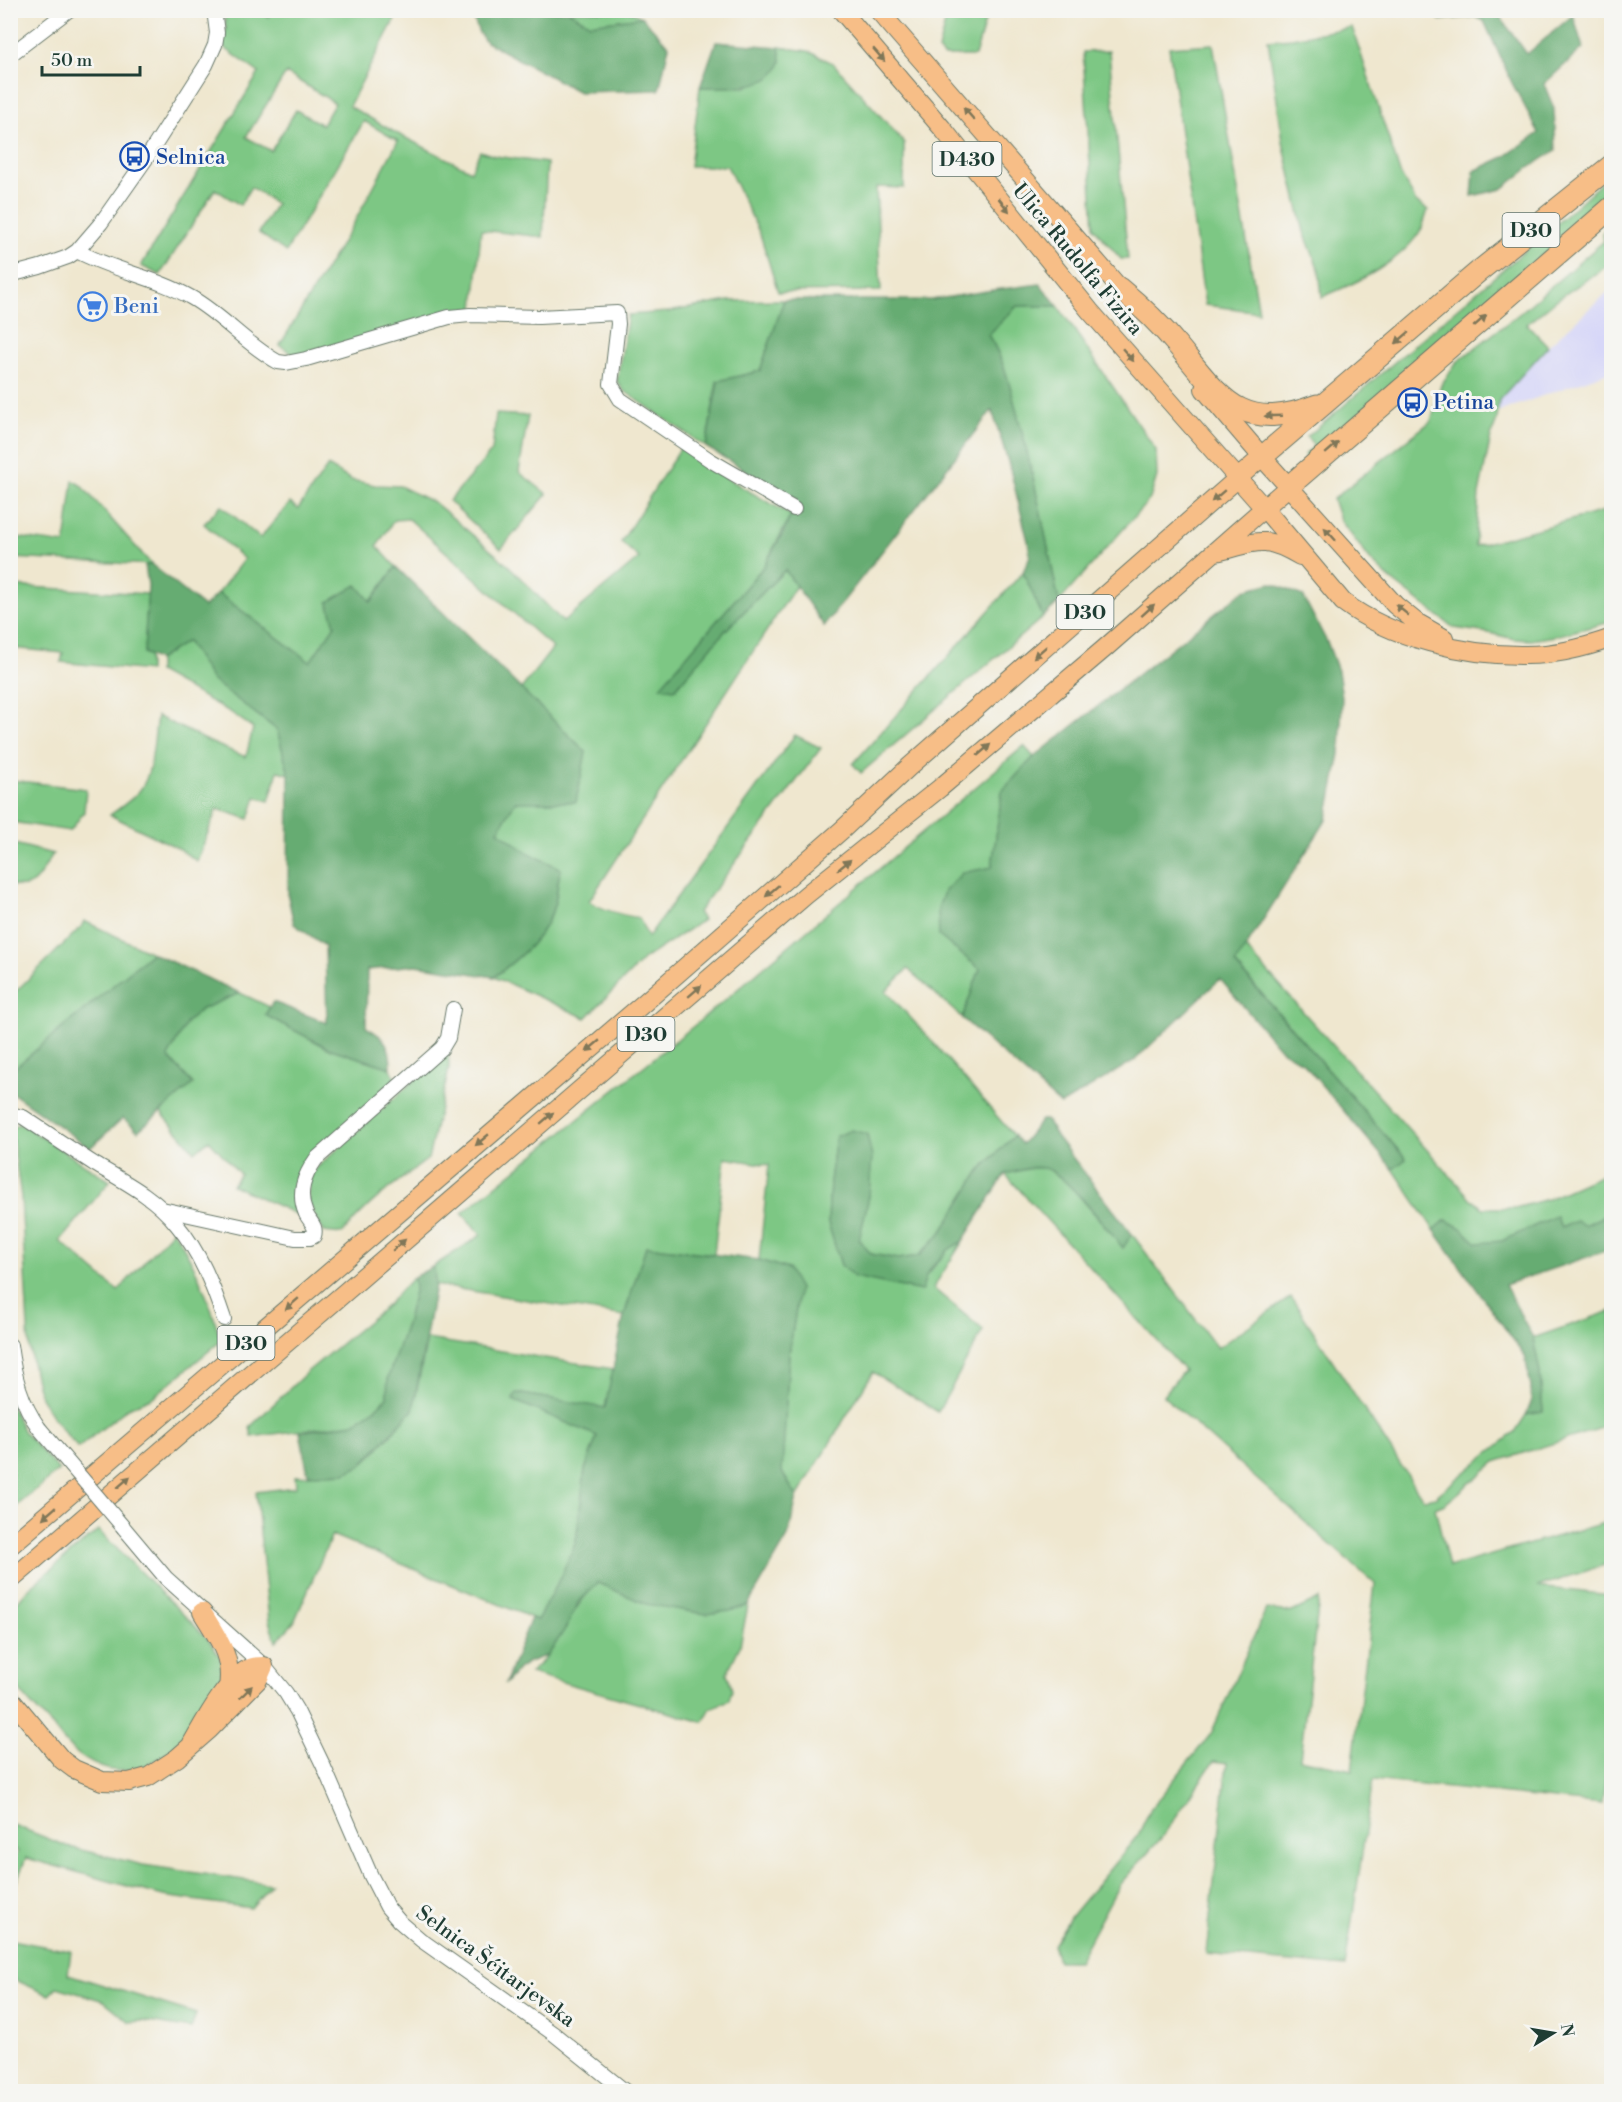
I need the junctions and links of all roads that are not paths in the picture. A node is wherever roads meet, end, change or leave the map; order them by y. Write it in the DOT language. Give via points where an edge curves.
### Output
graph roads {
  1 [pos="69,10"];
  2 [pos="214,10"];
  3 [pos="841,10"];
  4 [pos="879,10"];
  5 [pos="10,55"];
  6 [pos="1611,165"];
  7 [pos="1611,207"];
  8 [pos="77,251"];
  9 [pos="10,275"];
  10 [pos="1119,288"];
  11 [pos="1329,401"];
  12 [pos="1262,457"];
  13 [pos="1238,478"];
  14 [pos="1288,487"];
  15 [pos="1264,508"];
  16 [pos="794,509"];
  17 [pos="1211,553"];
  18 [pos="1311,563"];
  19 [pos="1611,638"];
  20 [pos="1470,651"];
  21 [pos="453,1009"];
  22 [pos="10,1114"];
  23 [pos="162,1209"];
  24 [pos="224,1319"];
  25 [pos="10,1345"];
  26 [pos="18,1537"];
  27 [pos="10,1546"];
  28 [pos="48,1547"];
  29 [pos="10,1581"];
  30 [pos="10,1593"];
  31 [pos="202,1612"];
  32 [pos="264,1666"];
  33 [pos="228,1687"];
  34 [pos="11,1699"];
  35 [pos="192,1743"];
  36 [pos="626,2091"];
  1 -- 5 [label="street"];
  2 -- 8 [label="street" via="217,33 206,65 122,195"];
  3 -- 13 [label="main road, Ulica Rudolfa Fizira / D430, one-way" via="1090,311"];
  10 -- 4 [label="main road, Ulica Rudolfa Fizira / D430, one-way"];
  6 -- 11 [label="highway, D30, one-way" via="1478,272"];
  14 -- 7 [label="highway, D30, one-way"];
  8 -- 9 [label="street"];
  8 -- 16 [label="street" via="193,299 278,362 286,363 448,317 618,314 611,384 620,399 710,460"];
  11 -- 10 [label="highway, one-way" via="1278,416 1260,416 1237,409 1211,386 1152,316"];
  10 -- 12 [label="main road, Ulica Rudolfa Fizira / D430"];
  11 -- 12 [label="highway, D30"];
  12 -- 13 [label="main road, D30"];
  12 -- 14 [label="main road, Ulica Rudolfa Fizira"];
  13 -- 15 [label="main road, Ulica Rudolfa Fizira"];
  13 -- 26 [label="main road, D30, one-way" via="704,950"];
  14 -- 15 [label="main road, D30"];
  20 -- 14 [label="main road, Ulica Rudolfa Fizira, one-way" via="1426,628 1395,605"];
  15 -- 17 [label="main road, D30"];
  15 -- 18 [label="main road, Ulica Rudolfa Fizira"];
  17 -- 18 [label="main road" via="1264,541 1287,548"];
  28 -- 17 [label="main road, D30, one-way"];
  18 -- 20 [label="main road, Ulica Rudolfa Fizira" via="1357,613 1409,635"];
  19 -- 20 [label="main road, Ulica Rudolfa Fizira" via="1567,650 1526,655"];
  21 -- 23 [label="street" via="442,1048 305,1174 303,1201 314,1236 295,1238"];
  22 -- 23 [label="street" via="23,1117"];
  23 -- 24 [label="street" via="196,1252 214,1287"];
  25 -- 31 [label="street, Selnica Šćitarjevska, bridge" via="23,1402 39,1428 166,1578"];
  26 -- 27 [label="main road, D30"];
  28 -- 29 [label="main road, D30"];
  28 -- 30 [label="main road" via="36,1568"];
  31 -- 32 [label="street, Selnica Šćitarjevska"];
  31 -- 33 [label="main road" via="229,1661"];
  32 -- 33 [label="main road" via="244,1671"];
  35 -- 32 [label="main road, one-way" via="258,1680"];
  32 -- 36 [label="street, Selnica Šćitarjevska" via="297,1711 371,1876 399,1921"];
  33 -- 35 [label="main road"];
  34 -- 35 [label="main road" via="62,1760 80,1773 102,1781 129,1782 148,1777"];
}
